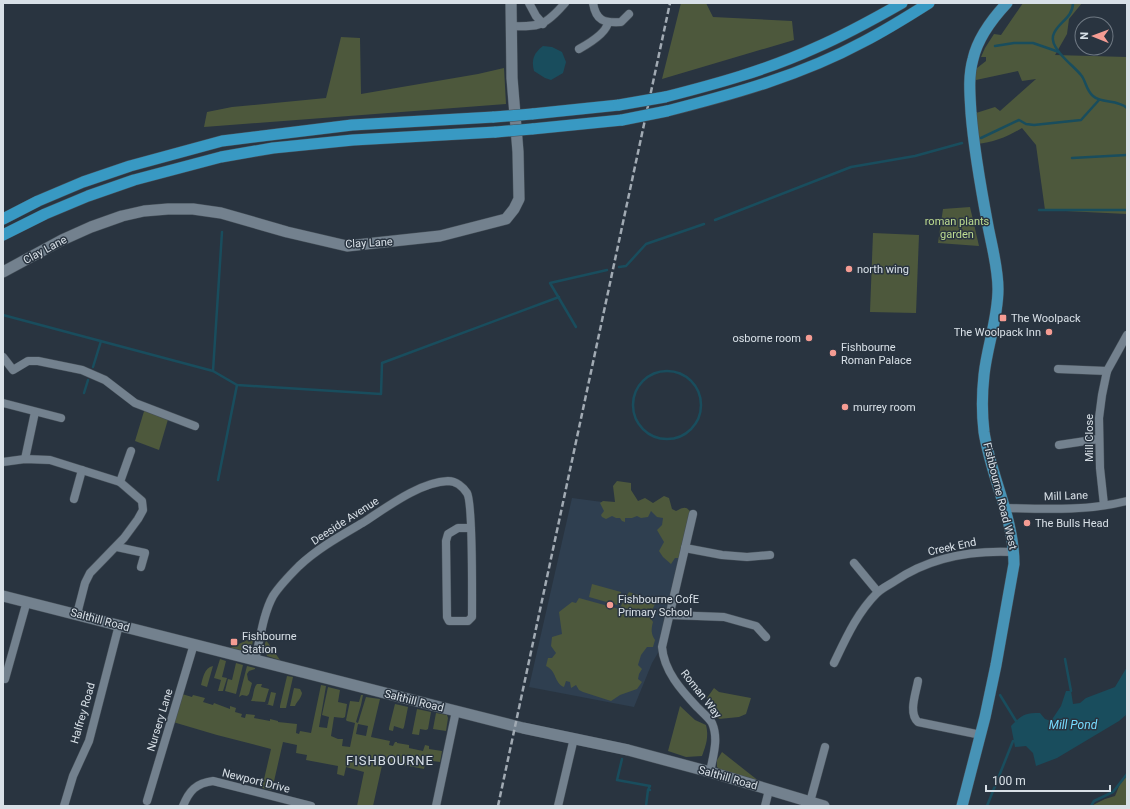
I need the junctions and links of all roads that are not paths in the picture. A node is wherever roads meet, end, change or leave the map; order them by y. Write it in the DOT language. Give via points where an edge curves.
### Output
graph roads {
  1 [pos="511,3"];
  2 [pos="529,3"];
  3 [pos="565,3"];
  4 [pos="594,3"];
  5 [pos="902,3"];
  6 [pos="929,3"];
  7 [pos="1007,3"];
  8 [pos="629,14"];
  9 [pos="608,22"];
  10 [pos="543,24"];
  11 [pos="511,26"];
  12 [pos="579,49"];
  13 [pos="3,219"];
  14 [pos="3,235"];
  15 [pos="3,272"];
  16 [pos="1127,335"];
  17 [pos="3,357"];
  18 [pos="1058,369"];
  19 [pos="1107,371"];
  20 [pos="3,403"];
  21 [pos="35,412"];
  22 [pos="61,418"];
  23 [pos="195,426"];
  24 [pos="1099,439"];
  25 [pos="1059,445"];
  26 [pos="131,451"];
  27 [pos="25,459"];
  28 [pos="3,462"];
  29 [pos="82,470"];
  30 [pos="120,482"];
  31 [pos="74,499"];
  32 [pos="1127,501"];
  33 [pos="1104,505"];
  34 [pos="1005,508"];
  35 [pos="693,514"];
  36 [pos="471,528"];
  37 [pos="117,547"];
  38 [pos="685,548"];
  39 [pos="1014,552"];
  40 [pos="770,554"];
  41 [pos="854,563"];
  42 [pos="141,567"];
  43 [pos="878,592"];
  44 [pos="3,596"];
  45 [pos="27,601"];
  46 [pos="77,614"];
  47 [pos="670,615"];
  48 [pos="119,625"];
  49 [pos="766,636"];
  50 [pos="194,644"];
  51 [pos="255,660"];
  52 [pos="834,663"];
  53 [pos="5,679"];
  54 [pos="918,681"];
  55 [pos="456,711"];
  56 [pos="981,735"];
  57 [pos="574,738"];
  58 [pos="825,747"];
  59 [pos="710,772"];
  60 [pos="769,790"];
  61 [pos="147,801"];
  62 [pos="810,802"];
  63 [pos="64,806"];
  64 [pos="183,806"];
  65 [pos="311,806"];
  66 [pos="436,806"];
  67 [pos="558,806"];
  68 [pos="765,806"];
  69 [pos="824,806"];
  70 [pos="962,806"];
  1 -- 11 [label="street, Clay Lane"];
  2 -- 10 [label="street"];
  3 -- 10 [label="street"];
  4 -- 9 [label="street" via="597,16"];
  5 -- 13 [label="highway, bridge" via="815,48 776,64 665,97 619,105 532,114 352,125 222,141 130,166 83,182"];
  6 -- 14 [label="highway, bridge" via="862,43 817,64 767,83 667,112 622,120 532,129 353,140 221,156 127,182 45,214"];
  7 -- 34 [label="main road, Fishbourne Road West" via="997,13 977,45 970,75 973,138 998,278 998,304 984,376 984,432"];
  8 -- 9 [label="street" via="621,22"];
  9 -- 12 [label="street" via="608,27"];
  10 -- 11 [label="street"];
  11 -- 15 [label="street, Clay Lane" via="519,199 506,219 440,236 348,246 221,213 193,209 144,211 91,227"];
  16 -- 19 [label="street, Mill Close"];
  17 -- 23 [label="street" via="13,370 28,361 82,370 105,380 135,403"];
  18 -- 19 [label="street"];
  19 -- 24 [label="street, Mill Close" via="1099,418"];
  20 -- 21 [label="street"];
  21 -- 22 [label="street"];
  21 -- 27 [label="street"];
  24 -- 25 [label="street"];
  24 -- 33 [label="street, Mill Close"];
  26 -- 30 [label="street"];
  27 -- 28 [label="street"];
  27 -- 29 [label="street" via="50,460"];
  29 -- 30 [label="street"];
  29 -- 31 [label="street"];
  30 -- 37 [label="street" via="142,501 142,510"];
  32 -- 33 [label="street, Mill Lane"];
  33 -- 34 [label="street, Mill Lane"];
  34 -- 39 [label="main road, Fishbourne Road West"];
  35 -- 38 [label="street, Roman Way"];
  36 -- 36 [label="street, Deeside Avenue" via="472,617 468,621 449,620 446,541 448,534 458,528"];
  36 -- 51 [label="street, Deeside Avenue" via="469,495 460,485 449,481 417,490 372,517 311,557 283,583 267,610"];
  37 -- 42 [label="street" via="145,553"];
  37 -- 46 [label="street" via="90,573"];
  38 -- 40 [label="street" via="747,557"];
  38 -- 47 [label="street, Roman Way"];
  39 -- 43 [label="street, Creek End" via="972,552 925,564"];
  39 -- 56 [label="main road, Fishbourne Road West" via="1013,577"];
  41 -- 43 [label="street"];
  43 -- 52 [label="street, Creek End" via="852,627"];
  44 -- 45 [label="street, Salthill Road"];
  45 -- 46 [label="street, Salthill Road"];
  45 -- 53 [label="street"];
  46 -- 48 [label="street, Salthill Road"];
  47 -- 49 [label="street" via="724,617 756,626"];
  47 -- 59 [label="street, Roman Way" via="662,647 662,658 684,694 712,722 715,749"];
  48 -- 50 [label="street, Salthill Road"];
  48 -- 63 [label="street, Halfrey Road" via="89,740 73,776"];
  50 -- 51 [label="street, Salthill Road"];
  50 -- 61 [label="street, Nursery Lane"];
  51 -- 55 [label="street, Salthill Road"];
  54 -- 56 [label="street" via="913,718 918,722"];
  55 -- 57 [label="street, Salthill Road"];
  55 -- 66 [label="street"];
  56 -- 70 [label="main road, Fishbourne Road West"];
  57 -- 59 [label="street, Salthill Road"];
  57 -- 67 [label="street"];
  58 -- 62 [label="street"];
  59 -- 60 [label="street, Salthill Road"];
  60 -- 62 [label="street, Salthill Road"];
  60 -- 68 [label="street"];
  62 -- 69 [label="street, Salthill Road"];
  64 -- 65 [label="street, Newport Drive" via="190,791 205,782 213,781"];
}
